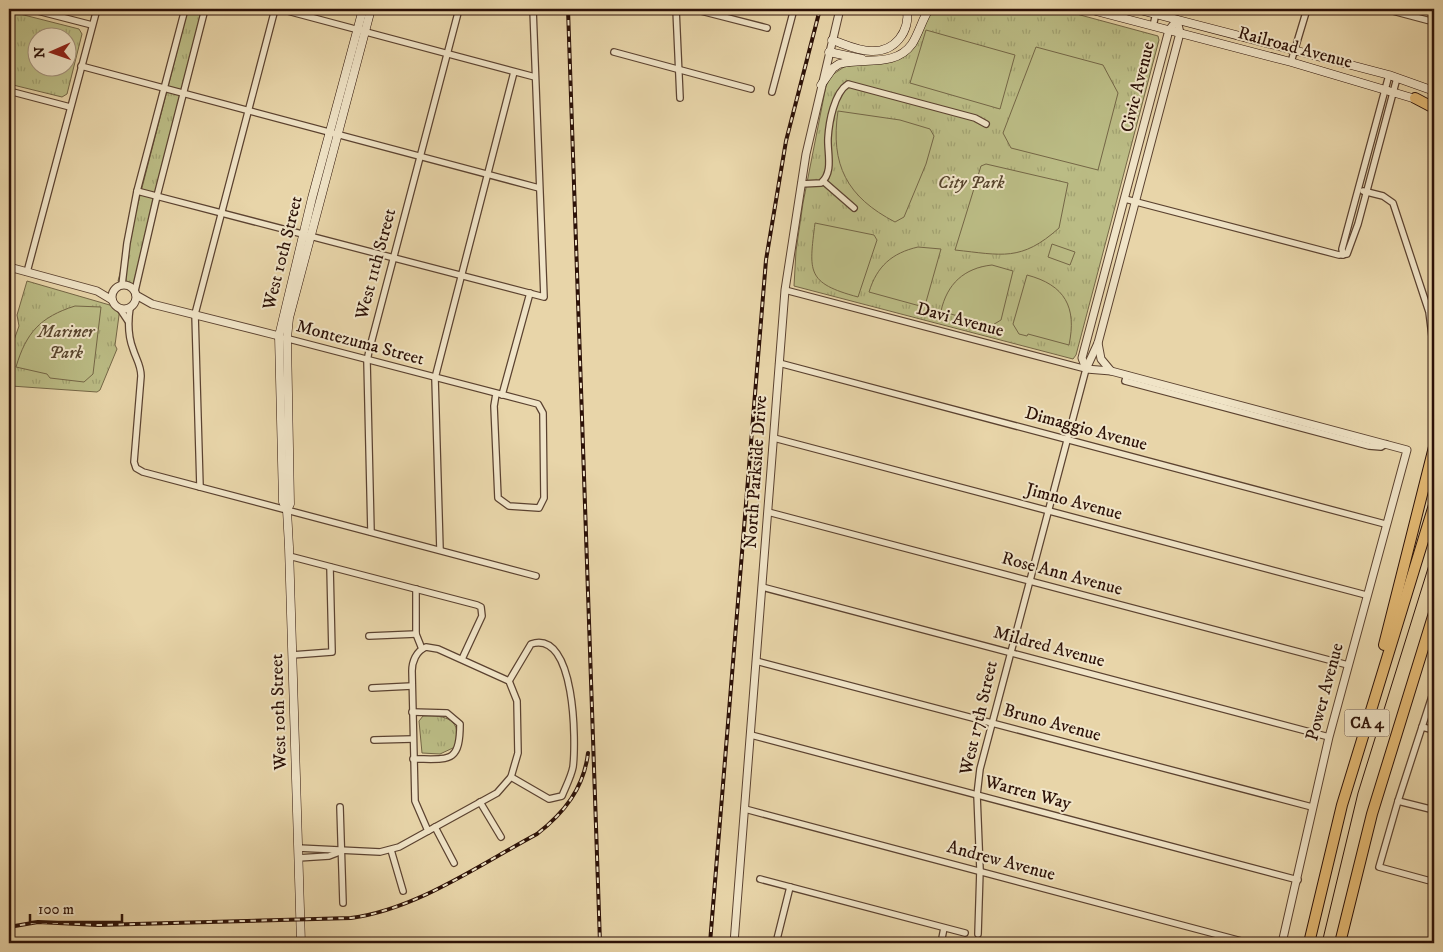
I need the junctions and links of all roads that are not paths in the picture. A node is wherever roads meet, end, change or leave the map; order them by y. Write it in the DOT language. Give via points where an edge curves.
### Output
graph roads {
  1 [pos="30,9"];
  2 [pos="97,9"];
  3 [pos="184,9"];
  4 [pos="205,9"];
  5 [pos="275,9"];
  6 [pos="280,9"];
  7 [pos="363,9"];
  8 [pos="371,9"];
  9 [pos="459,9"];
  10 [pos="532,9"];
  11 [pos="676,9"];
  12 [pos="693,9"];
  13 [pos="794,9"];
  14 [pos="840,9"];
  15 [pos="907,9"];
  16 [pos="929,9"];
  17 [pos="1088,9"];
  18 [pos="1136,9"];
  19 [pos="1306,9"];
  20 [pos="1385,9"];
  21 [pos="1157,11"];
  22 [pos="1177,20"];
  23 [pos="1434,22"];
  24 [pos="92,25"];
  25 [pos="1153,26"];
  26 [pos="767,28"];
  27 [pos="1168,30"];
  28 [pos="362,31"];
  29 [pos="1180,34"];
  30 [pos="832,40"];
  31 [pos="1295,50"];
  32 [pos="614,52"];
  33 [pos="829,52"];
  34 [pos="447,53"];
  35 [pos="868,60"];
  36 [pos="1291,62"];
  37 [pos="81,66"];
  38 [pos="680,68"];
  39 [pos="514,72"];
  40 [pos="1389,75"];
  41 [pos="535,77"];
  42 [pos="1397,78"];
  43 [pos="821,85"];
  44 [pos="164,87"];
  45 [pos="751,88"];
  46 [pos="1386,88"];
  47 [pos="9,91"];
  48 [pos="1394,91"];
  49 [pos="1434,91"];
  50 [pos="183,92"];
  51 [pos="772,92"];
  52 [pos="680,98"];
  53 [pos="1415,98"];
  54 [pos="70,107"];
  55 [pos="1434,107"];
  56 [pos="249,110"];
  57 [pos="986,124"];
  58 [pos="333,133"];
  59 [pos="420,156"];
  60 [pos="488,174"];
  61 [pos="823,181"];
  62 [pos="801,184"];
  63 [pos="539,188"];
  64 [pos="1359,190"];
  65 [pos="137,191"];
  66 [pos="1367,192"];
  67 [pos="157,196"];
  68 [pos="1125,199"];
  69 [pos="1135,202"];
  70 [pos="854,208"];
  71 [pos="221,212"];
  72 [pos="307,236"];
  73 [pos="1343,255"];
  74 [pos="394,258"];
  75 [pos="9,267"];
  76 [pos="27,272"];
  77 [pos="461,275"];
  78 [pos="122,285"];
  79 [pos="114,290"];
  80 [pos="786,290"];
  81 [pos="97,291"];
  82 [pos="136,293"];
  83 [pos="530,293"];
  84 [pos="112,300"];
  85 [pos="152,304"];
  86 [pos="132,307"];
  87 [pos="120,309"];
  88 [pos="195,314"];
  89 [pos="128,322"];
  90 [pos="1432,336"];
  91 [pos="283,337"];
  92 [pos="1098,343"];
  93 [pos="367,361"];
  94 [pos="779,363"];
  95 [pos="1086,369"];
  96 [pos="1112,371"];
  97 [pos="435,378"];
  98 [pos="499,394"];
  99 [pos="774,438"];
  100 [pos="1067,439"];
  101 [pos="1434,447"];
  102 [pos="1406,450"];
  103 [pos="200,487"];
  104 [pos="1434,505"];
  105 [pos="287,510"];
  106 [pos="1048,510"];
  107 [pos="768,512"];
  108 [pos="1385,524"];
  109 [pos="371,532"];
  110 [pos="440,550"];
  111 [pos="289,556"];
  112 [pos="330,566"];
  113 [pos="536,576"];
  114 [pos="1029,581"];
  115 [pos="762,587"];
  116 [pos="416,589"];
  117 [pos="1366,595"];
  118 [pos="1434,613"];
  119 [pos="416,634"];
  120 [pos="369,636"];
  121 [pos="422,649"];
  122 [pos="1010,652"];
  123 [pos="292,655"];
  124 [pos="462,659"];
  125 [pos="756,661"];
  126 [pos="1348,665"];
  127 [pos="509,681"];
  128 [pos="412,686"];
  129 [pos="372,688"];
  130 [pos="1434,690"];
  131 [pos="412,712"];
  132 [pos="990,723"];
  133 [pos="1422,727"];
  134 [pos="1434,730"];
  135 [pos="750,734"];
  136 [pos="1329,737"];
  137 [pos="413,738"];
  138 [pos="374,740"];
  139 [pos="414,759"];
  140 [pos="1354,762"];
  141 [pos="511,777"];
  142 [pos="977,795"];
  143 [pos="1398,801"];
  144 [pos="480,802"];
  145 [pos="340,807"];
  146 [pos="1312,807"];
  147 [pos="744,809"];
  148 [pos="1434,810"];
  149 [pos="435,827"];
  150 [pos="428,830"];
  151 [pos="501,837"];
  152 [pos="298,848"];
  153 [pos="391,850"];
  154 [pos="342,852"];
  155 [pos="298,858"];
  156 [pos="454,863"];
  157 [pos="980,870"];
  158 [pos="760,879"];
  159 [pos="1298,880"];
  160 [pos="1434,882"];
  161 [pos="790,888"];
  162 [pos="403,891"];
  163 [pos="343,904"];
  164 [pos="944,928"];
  165 [pos="965,933"];
  166 [pos="978,934"];
  167 [pos="301,943"];
  168 [pos="734,943"];
  169 [pos="776,943"];
  170 [pos="942,943"];
  171 [pos="1249,943"];
  172 [pos="1282,943"];
  173 [pos="1309,943"];
  174 [pos="1340,943"];
  1 -- 24 [label="street"];
  2 -- 24 [label="street"];
  3 -- 44 [label="street"];
  4 -- 50 [label="street"];
  5 -- 56 [label="street"];
  6 -- 28 [label="street"];
  7 -- 28 [label="main road, West 10th Street"];
  8 -- 28 [label="main road, West 10th Street"];
  9 -- 34 [label="street, West 11th Street"];
  10 -- 41 [label="street"];
  11 -- 38 [label="street"];
  12 -- 26 [label="street"];
  13 -- 51 [label="street"];
  14 -- 30 [label="street, North Parkside Drive"];
  15 -- 30 [label="main road" via="904,33 891,47 865,51"];
  16 -- 35 [label="main road" via="906,50 886,60"];
  17 -- 25 [label="main road, Railroad Avenue"];
  18 -- 21 [label="main road, Railroad Avenue"];
  19 -- 31 [label="street"];
  20 -- 23 [label="street"];
  21 -- 22 [label="main road, Railroad Avenue"];
  21 -- 25 [label="street"];
  22 -- 27 [label="street, Civic Avenue"];
  22 -- 29 [label="street, Civic Avenue"];
  22 -- 31 [label="main road, Railroad Avenue"];
  24 -- 37 [label="street"];
  25 -- 27 [label="main road, Railroad Avenue"];
  27 -- 29 [label="main road, Railroad Avenue"];
  27 -- 68 [label="street, Civic Avenue"];
  28 -- 34 [label="street"];
  28 -- 58 [label="main road, West 10th Street"];
  29 -- 36 [label="main road, Railroad Avenue"];
  29 -- 69 [label="street, Civic Avenue"];
  30 -- 33 [label="street, North Parkside Drive"];
  31 -- 36 [label="street"];
  31 -- 40 [label="main road, Railroad Avenue"];
  32 -- 38 [label="street"];
  33 -- 35 [label="main road"];
  33 -- 43 [label="street, North Parkside Drive"];
  34 -- 39 [label="street"];
  34 -- 59 [label="street, West 11th Street"];
  35 -- 43 [label="main road" via="839,64"];
  36 -- 46 [label="main road, Railroad Avenue"];
  37 -- 44 [label="street"];
  37 -- 54 [label="street"];
  38 -- 45 [label="street"];
  38 -- 52 [label="street"];
  39 -- 41 [label="street"];
  39 -- 60 [label="street"];
  40 -- 42 [label="main road, Railroad Avenue"];
  40 -- 46 [label="street"];
  41 -- 63 [label="street"];
  42 -- 48 [label="street"];
  42 -- 49 [label="main road, Railroad Avenue"];
  43 -- 62 [label="street, North Parkside Drive"];
  44 -- 50 [label="street"];
  44 -- 65 [label="street"];
  46 -- 48 [label="main road, Railroad Avenue"];
  46 -- 64 [label="street"];
  47 -- 54 [label="street"];
  48 -- 53 [label="main road, Railroad Avenue"];
  48 -- 66 [label="street"];
  50 -- 56 [label="street"];
  50 -- 67 [label="street"];
  53 -- 55 [label="highway"];
  54 -- 76 [label="street"];
  56 -- 58 [label="street"];
  56 -- 71 [label="street"];
  57 -- 61 [label="street" via="975,118 848,84 842,88 833,112 828,138 828,172"];
  58 -- 59 [label="street"];
  58 -- 72 [label="main road, West 10th Street"];
  59 -- 60 [label="street"];
  59 -- 74 [label="street, West 11th Street"];
  60 -- 63 [label="street"];
  60 -- 77 [label="street"];
  61 -- 62 [label="street"];
  61 -- 70 [label="street"];
  62 -- 80 [label="street, North Parkside Drive"];
  63 -- 83 [label="street" via="544,297"];
  64 -- 66 [label="street"];
  64 -- 73 [label="street"];
  65 -- 67 [label="street"];
  65 -- 78 [label="street"];
  66 -- 73 [label="street" via="1350,251"];
  66 -- 90 [label="street" via="1389,199 1395,209 1429,312"];
  67 -- 71 [label="street"];
  67 -- 82 [label="street"];
  68 -- 69 [label="street"];
  68 -- 95 [label="street, Civic Avenue" via="1082,358"];
  69 -- 73 [label="street"];
  69 -- 92 [label="street, Civic Avenue"];
  71 -- 72 [label="street"];
  71 -- 88 [label="street"];
  72 -- 74 [label="street"];
  72 -- 91 [label="main road, West 10th Street"];
  74 -- 77 [label="street"];
  74 -- 93 [label="street, West 11th Street"];
  75 -- 76 [label="street"];
  76 -- 81 [label="street"];
  77 -- 83 [label="street"];
  77 -- 97 [label="street"];
  78 -- 79 [label="street"];
  78 -- 82 [label="street" via="130,286"];
  79 -- 81 [label="street"];
  79 -- 84 [label="street"];
  80 -- 94 [label="street, North Parkside Drive"];
  80 -- 95 [label="street, Davi Avenue"];
  81 -- 84 [label="street"];
  82 -- 85 [label="street, Montezuma Street"];
  82 -- 86 [label="street"];
  83 -- 98 [label="street"];
  84 -- 87 [label="street"];
  85 -- 86 [label="street, Montezuma Street"];
  85 -- 88 [label="street, Montezuma Street"];
  86 -- 87 [label="street"];
  86 -- 89 [label="street"];
  87 -- 89 [label="street"];
  88 -- 91 [label="street, Montezuma Street"];
  88 -- 103 [label="street"];
  89 -- 103 [label="street" via="131,344 142,376 136,468"];
  91 -- 93 [label="street, Montezuma Street"];
  91 -- 105 [label="main road, West 10th Street" via="290,504"];
  92 -- 95 [label="street, Civic Avenue"];
  92 -- 96 [label="street" via="1100,359"];
  93 -- 97 [label="street, Montezuma Street"];
  93 -- 109 [label="street, West 11th Street"];
  94 -- 99 [label="street, North Parkside Drive"];
  94 -- 100 [label="street, Dimaggio Avenue"];
  95 -- 96 [label="street, Davi Avenue"];
  95 -- 100 [label="street, West 17th Street"];
  96 -- 102 [label="street, Davi Avenue"];
  97 -- 98 [label="street, Montezuma Street"];
  97 -- 110 [label="street"];
  98 -- 98 [label="street, Montezuma Street" via="494,406 498,498 509,506 539,508 544,498 542,408 534,402"];
  99 -- 106 [label="street, Jimno Avenue"];
  99 -- 107 [label="street, North Parkside Drive"];
  100 -- 106 [label="street, West 17th Street"];
  100 -- 108 [label="street, Dimaggio Avenue"];
  101 -- 140 [label="highway"];
  102 -- 108 [label="street, Power Avenue"];
  103 -- 105 [label="street"];
  104 -- 140 [label="highway, CA 4"];
  105 -- 109 [label="street"];
  105 -- 111 [label="main road, West 10th Street"];
  106 -- 114 [label="street, West 17th Street"];
  106 -- 117 [label="street, Jimno Avenue"];
  107 -- 114 [label="street, Rose Ann Avenue"];
  107 -- 115 [label="street, North Parkside Drive"];
  108 -- 117 [label="street, Power Avenue"];
  109 -- 110 [label="street"];
  110 -- 113 [label="street"];
  111 -- 112 [label="street"];
  111 -- 123 [label="main road, West 10th Street"];
  112 -- 116 [label="street"];
  112 -- 123 [label="street" via="332,652"];
  114 -- 122 [label="street, West 17th Street"];
  114 -- 126 [label="street, Rose Ann Avenue"];
  115 -- 122 [label="street, Mildred Avenue"];
  115 -- 125 [label="street, North Parkside Drive"];
  116 -- 119 [label="street"];
  116 -- 124 [label="street" via="481,607 482,616"];
  117 -- 126 [label="street, Power Avenue"];
  118 -- 174 [label="highway, CA 4" via="1372,814"];
  119 -- 120 [label="street"];
  119 -- 121 [label="street"];
  121 -- 124 [label="street" via="438,648"];
  121 -- 128 [label="street" via="412,661"];
  122 -- 132 [label="street, West 17th Street"];
  122 -- 136 [label="street, Mildred Avenue"];
  123 -- 152 [label="main road, West 10th Street"];
  124 -- 127 [label="street"];
  125 -- 132 [label="street, Bruno Avenue"];
  125 -- 135 [label="street, North Parkside Drive"];
  126 -- 136 [label="street, Power Avenue"];
  127 -- 141 [label="street" via="517,701 518,753"];
  127 -- 141 [label="street" via="531,644 546,644 554,652 569,676 573,746 573,766 562,796 549,799"];
  128 -- 129 [label="street"];
  128 -- 131 [label="street"];
  130 -- 133 [label="street"];
  131 -- 137 [label="street"];
  131 -- 139 [label="street" via="447,713 460,724 460,746 455,752 440,759"];
  132 -- 142 [label="street, West 17th Street"];
  132 -- 146 [label="street, Bruno Avenue"];
  133 -- 134 [label="street"];
  133 -- 143 [label="street"];
  135 -- 142 [label="street, Warren Way"];
  135 -- 147 [label="street, North Parkside Drive"];
  136 -- 146 [label="street, Power Avenue"];
  137 -- 138 [label="street"];
  137 -- 139 [label="street"];
  139 -- 150 [label="street" via="415,801"];
  140 -- 173 [label="highway, CA 4"];
  141 -- 144 [label="street" via="497,793"];
  142 -- 157 [label="street, West 17th Street"];
  142 -- 159 [label="street, Warren Way"];
  143 -- 148 [label="street"];
  143 -- 160 [label="street" via="1380,867"];
  144 -- 149 [label="street"];
  144 -- 151 [label="street"];
  145 -- 154 [label="street"];
  146 -- 159 [label="street, Power Avenue"];
  147 -- 157 [label="street, Andrew Avenue"];
  147 -- 168 [label="street, North Parkside Drive"];
  149 -- 150 [label="street"];
  149 -- 156 [label="street"];
  150 -- 153 [label="street"];
  152 -- 154 [label="street" via="329,848"];
  152 -- 155 [label="main road, West 10th Street"];
  153 -- 154 [label="street"];
  153 -- 162 [label="street"];
  154 -- 155 [label="street"];
  154 -- 163 [label="street"];
  155 -- 167 [label="main road, West 10th Street"];
  157 -- 166 [label="street, West 17th Street"];
  157 -- 171 [label="street, Andrew Avenue"];
  158 -- 161 [label="street"];
  159 -- 172 [label="street, Power Avenue"];
  161 -- 164 [label="street"];
  161 -- 169 [label="street"];
  164 -- 165 [label="street"];
  164 -- 170 [label="street"];
}
